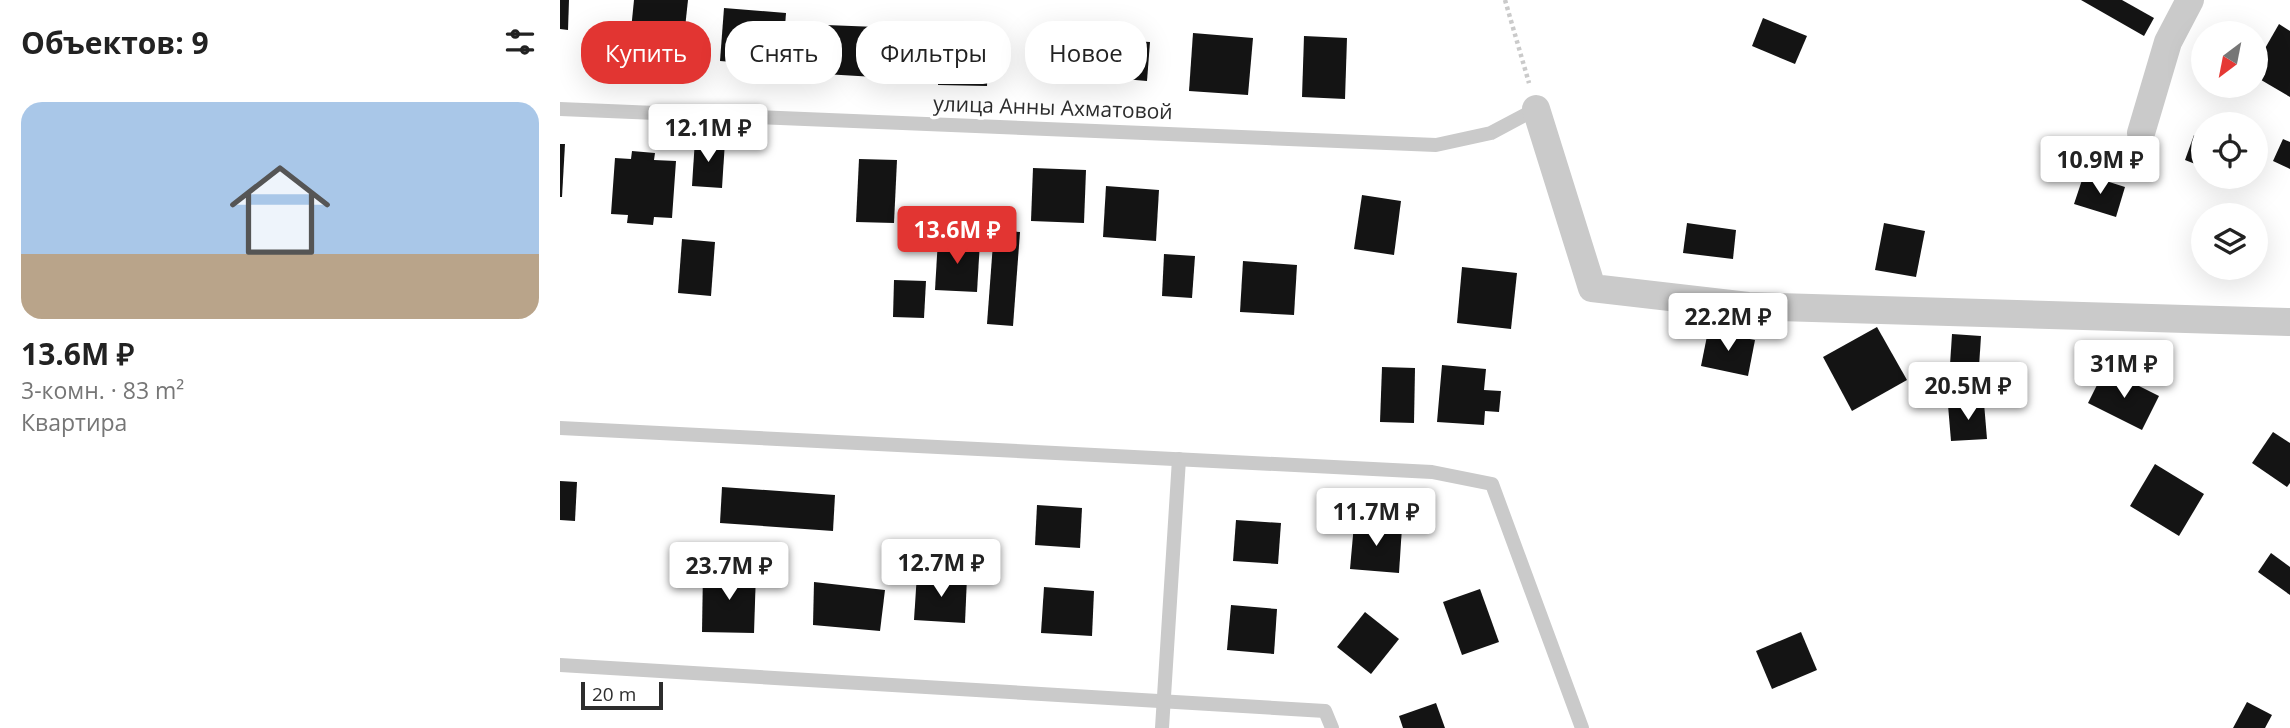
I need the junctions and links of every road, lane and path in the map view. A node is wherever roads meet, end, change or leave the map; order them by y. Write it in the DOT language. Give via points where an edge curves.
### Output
graph roads {
  1 [pos="1505,0"];
  2 [pos="2190,0"];
  3 [pos="560,109"];
  4 [pos="1536,109"];
  5 [pos="2140,133"];
  6 [pos="2290,322"];
  7 [pos="560,428"];
  8 [pos="1179,459"];
  9 [pos="560,665"];
  10 [pos="1163,701"];
  11 [pos="1162,728"];
  12 [pos="1332,728"];
  13 [pos="1582,728"];
  1 -- 4 [label="path"];
  2 -- 5 [label="street" via="2168,42"];
  3 -- 4 [label="lane, улица Анны Ахматовой" via="1436,145 1491,133"];
  4 -- 6 [label="street" via="1592,288 1748,306"];
  7 -- 8 [label="lane"];
  8 -- 10 [label="lane"];
  8 -- 13 [label="lane" via="1432,472 1492,484"];
  9 -- 10 [label="lane"];
  10 -- 11 [label="lane"];
  10 -- 12 [label="lane" via="1325,711"];
}
